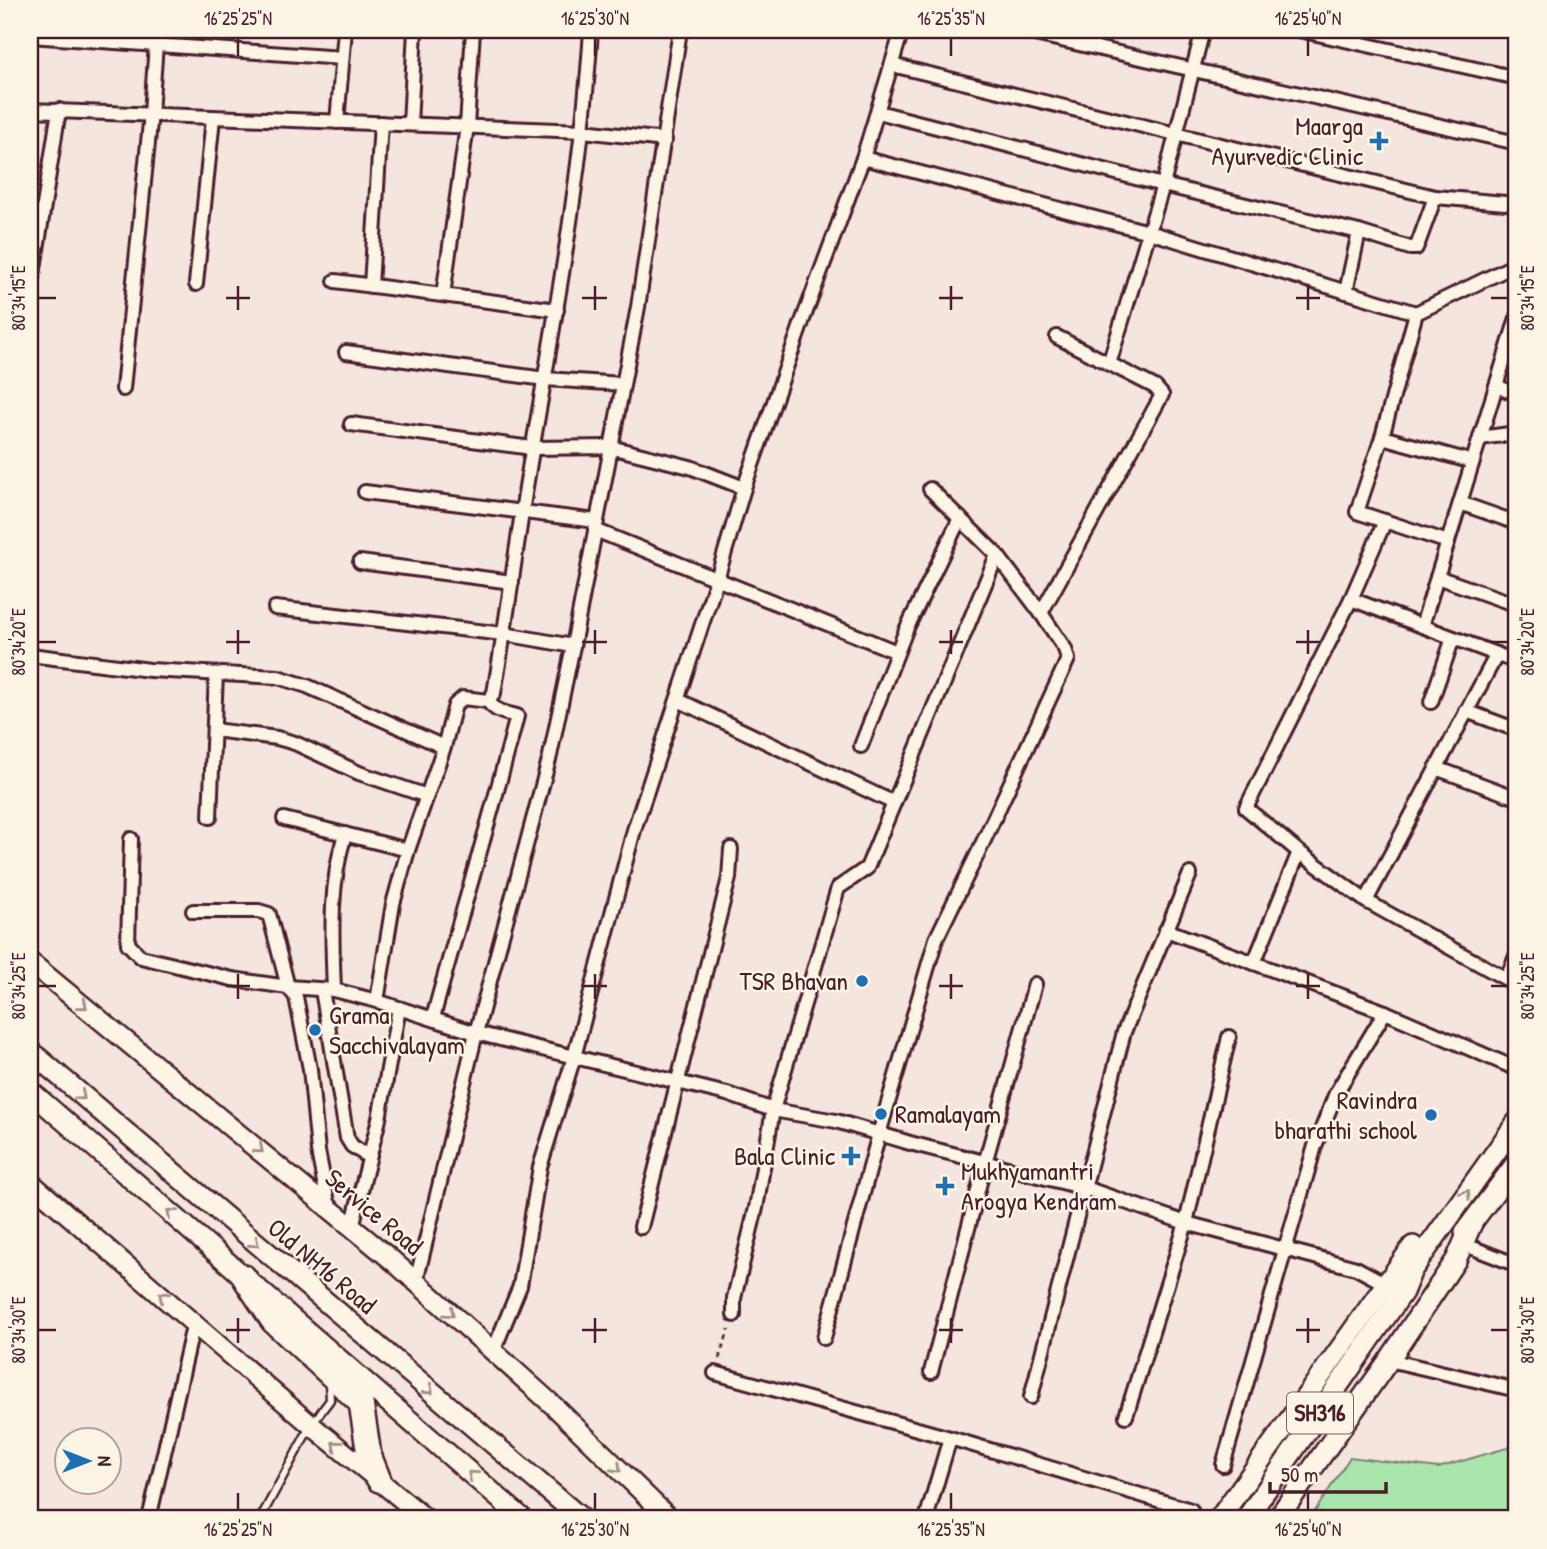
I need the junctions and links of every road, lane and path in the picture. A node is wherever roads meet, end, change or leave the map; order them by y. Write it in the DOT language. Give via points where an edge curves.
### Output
graph roads {
  1 [pos="157,30"];
  2 [pos="345,30"];
  3 [pos="415,30"];
  4 [pos="473,30"];
  5 [pos="591,30"];
  6 [pos="680,30"];
  7 [pos="902,30"];
  8 [pos="1017,30"];
  9 [pos="1203,30"];
  10 [pos="1299,30"];
  11 [pos="30,36"];
  12 [pos="155,46"];
  13 [pos="342,58"];
  14 [pos="892,65"];
  15 [pos="1193,71"];
  16 [pos="1517,78"];
  17 [pos="30,110"];
  18 [pos="59,110"];
  19 [pos="878,112"];
  20 [pos="151,113"];
  21 [pos="213,118"];
  22 [pos="337,122"];
  23 [pos="381,123"];
  24 [pos="410,124"];
  25 [pos="467,126"];
  26 [pos="583,131"];
  27 [pos="1176,134"];
  28 [pos="665,140"];
  29 [pos="1517,143"];
  30 [pos="863,159"];
  31 [pos="1163,186"];
  32 [pos="1435,197"];
  33 [pos="1517,204"];
  34 [pos="1149,232"];
  35 [pos="1359,232"];
  36 [pos="1517,264"];
  37 [pos="335,281"];
  38 [pos="196,284"];
  39 [pos="371,286"];
  40 [pos="1346,292"];
  41 [pos="30,294"];
  42 [pos="443,295"];
  43 [pos="557,310"];
  44 [pos="1416,313"];
  45 [pos="1517,318"];
  46 [pos="1057,337"];
  47 [pos="346,352"];
  48 [pos="1109,364"];
  49 [pos="545,379"];
  50 [pos="623,384"];
  51 [pos="1496,386"];
  52 [pos="123,389"];
  53 [pos="1517,394"];
  54 [pos="351,424"];
  55 [pos="1517,433"];
  56 [pos="1382,437"];
  57 [pos="1480,438"];
  58 [pos="610,447"];
  59 [pos="532,448"];
  60 [pos="1473,462"];
  61 [pos="744,488"];
  62 [pos="930,489"];
  63 [pos="365,492"];
  64 [pos="1460,503"];
  65 [pos="521,512"];
  66 [pos="960,518"];
  67 [pos="1385,521"];
  68 [pos="1517,523"];
  69 [pos="596,525"];
  70 [pos="1448,542"];
  71 [pos="997,555"];
  72 [pos="360,562"];
  73 [pos="1437,578"];
  74 [pos="717,579"];
  75 [pos="512,582"];
  76 [pos="1351,598"];
  77 [pos="1517,605"];
  78 [pos="275,608"];
  79 [pos="1041,613"];
  80 [pos="1422,626"];
  81 [pos="504,634"];
  82 [pos="1453,638"];
  83 [pos="573,646"];
  84 [pos="897,652"];
  85 [pos="1497,654"];
  86 [pos="30,655"];
  87 [pos="1517,662"];
  88 [pos="216,674"];
  89 [pos="678,700"];
  90 [pos="488,701"];
  91 [pos="1431,702"];
  92 [pos="1466,711"];
  93 [pos="214,730"];
  94 [pos="1517,730"];
  95 [pos="861,746"];
  96 [pos="444,747"];
  97 [pos="1436,768"];
  98 [pos="427,796"];
  99 [pos="1517,799"];
  100 [pos="894,803"];
  101 [pos="210,817"];
  102 [pos="284,819"];
  103 [pos="345,834"];
  104 [pos="131,839"];
  105 [pos="731,849"];
  106 [pos="408,850"];
  107 [pos="1299,852"];
  108 [pos="1190,874"];
  109 [pos="1366,901"];
  110 [pos="193,911"];
  111 [pos="1166,930"];
  112 [pos="1517,954"];
  113 [pos="30,962"];
  114 [pos="1254,963"];
  115 [pos="1512,982"];
  116 [pos="1035,984"];
  117 [pos="288,988"];
  118 [pos="328,990"];
  119 [pos="377,1001"];
  120 [pos="399,1008"];
  121 [pos="1385,1012"];
  122 [pos="433,1018"];
  123 [pos="476,1033"];
  124 [pos="1229,1037"];
  125 [pos="30,1051"];
  126 [pos="574,1057"];
  127 [pos="1517,1069"];
  128 [pos="679,1082"];
  129 [pos="30,1091"];
  130 [pos="773,1110"];
  131 [pos="1517,1122"];
  132 [pos="879,1134"];
  133 [pos="369,1157"];
  134 [pos="1517,1162"];
  135 [pos="985,1163"];
  136 [pos="30,1182"];
  137 [pos="1085,1188"];
  138 [pos="329,1208"];
  139 [pos="1473,1221"];
  140 [pos="1186,1223"];
  141 [pos="352,1227"];
  142 [pos="641,1227"];
  143 [pos="1463,1244"];
  144 [pos="1286,1249"];
  145 [pos="1517,1265"];
  146 [pos="243,1277"];
  147 [pos="416,1282"];
  148 [pos="1394,1294"];
  149 [pos="734,1315"];
  150 [pos="194,1322"];
  151 [pos="824,1338"];
  152 [pos="493,1352"];
  153 [pos="1390,1360"];
  154 [pos="328,1372"];
  155 [pos="931,1372"];
  156 [pos="715,1373"];
  157 [pos="1517,1390"];
  158 [pos="1031,1397"];
  159 [pos="1126,1416"];
  160 [pos="311,1425"];
  161 [pos="950,1438"];
  162 [pos="1223,1465"];
  163 [pos="379,1480"];
  164 [pos="1191,1510"];
  165 [pos="149,1519"];
  166 [pos="260,1519"];
  167 [pos="426,1519"];
  168 [pos="523,1519"];
  169 [pos="582,1519"];
  170 [pos="670,1519"];
  171 [pos="926,1519"];
  172 [pos="1219,1519"];
  173 [pos="1246,1519"];
  174 [pos="1277,1519"];
  1 -- 12 [label="street"];
  2 -- 13 [label="street"];
  3 -- 24 [label="street"];
  4 -- 25 [label="street"];
  5 -- 26 [label="street"];
  6 -- 28 [label="street"];
  7 -- 14 [label="street"];
  8 -- 15 [label="street"];
  9 -- 15 [label="street"];
  10 -- 16 [label="street"];
  11 -- 12 [label="street"];
  12 -- 13 [label="street"];
  12 -- 20 [label="street"];
  13 -- 22 [label="street"];
  14 -- 19 [label="street"];
  14 -- 27 [label="street"];
  15 -- 27 [label="street"];
  15 -- 29 [label="street"];
  17 -- 18 [label="street"];
  18 -- 20 [label="street"];
  18 -- 41 [label="street"];
  19 -- 30 [label="street"];
  19 -- 31 [label="street"];
  20 -- 21 [label="street"];
  20 -- 52 [label="street"];
  21 -- 22 [label="street"];
  21 -- 38 [label="street"];
  22 -- 23 [label="street"];
  23 -- 24 [label="street"];
  23 -- 39 [label="street"];
  24 -- 25 [label="street"];
  25 -- 26 [label="street"];
  25 -- 42 [label="street"];
  26 -- 28 [label="street"];
  26 -- 43 [label="street"];
  27 -- 31 [label="street"];
  27 -- 32 [label="street"];
  28 -- 50 [label="street"];
  30 -- 34 [label="street"];
  30 -- 61 [label="street"];
  31 -- 34 [label="street"];
  31 -- 35 [label="street"];
  32 -- 33 [label="street"];
  32 -- 35 [label="street" via="1416,248"];
  34 -- 40 [label="street"];
  34 -- 48 [label="street"];
  35 -- 40 [label="street"];
  36 -- 44 [label="street"];
  37 -- 39 [label="street"];
  39 -- 42 [label="street"];
  40 -- 44 [label="street"];
  42 -- 43 [label="street"];
  43 -- 49 [label="street"];
  44 -- 56 [label="street"];
  45 -- 51 [label="street"];
  46 -- 48 [label="street"];
  47 -- 49 [label="street"];
  48 -- 79 [label="street" via="1162,395"];
  49 -- 50 [label="street"];
  49 -- 59 [label="street"];
  50 -- 58 [label="street"];
  51 -- 53 [label="street"];
  51 -- 57 [label="street"];
  54 -- 59 [label="street"];
  55 -- 57 [label="street"];
  56 -- 60 [label="street"];
  56 -- 67 [label="street" via="1357,512"];
  57 -- 60 [label="street"];
  58 -- 59 [label="street"];
  58 -- 61 [label="street" via="690,467"];
  58 -- 69 [label="street"];
  59 -- 65 [label="street"];
  60 -- 64 [label="street"];
  61 -- 74 [label="street"];
  62 -- 66 [label="street"];
  63 -- 65 [label="street"];
  64 -- 68 [label="street"];
  64 -- 70 [label="street"];
  65 -- 69 [label="street"];
  65 -- 75 [label="street"];
  66 -- 71 [label="street"];
  66 -- 84 [label="street"];
  67 -- 70 [label="street"];
  67 -- 76 [label="street"];
  69 -- 74 [label="street"];
  69 -- 83 [label="street"];
  70 -- 73 [label="street"];
  71 -- 79 [label="street"];
  71 -- 100 [label="street"];
  72 -- 75 [label="street"];
  73 -- 77 [label="street"];
  73 -- 80 [label="street"];
  74 -- 84 [label="street"];
  74 -- 89 [label="street"];
  75 -- 81 [label="street"];
  76 -- 80 [label="street"];
  76 -- 107 [label="street" via="1246,808"];
  78 -- 81 [label="street"];
  79 -- 132 [label="street" via="1065,649 1067,664 936,939"];
  80 -- 82 [label="street"];
  81 -- 83 [label="street"];
  81 -- 90 [label="street" via="494,693"];
  82 -- 85 [label="street"];
  82 -- 91 [label="street"];
  83 -- 123 [label="street" via="550,756"];
  84 -- 95 [label="street"];
  85 -- 87 [label="street"];
  85 -- 92 [label="street"];
  86 -- 88 [label="street"];
  88 -- 93 [label="street"];
  88 -- 96 [label="street" via="290,680"];
  89 -- 100 [label="street"];
  89 -- 126 [label="street" via="634,830 592,1013"];
  90 -- 96 [label="street" via="459,699"];
  90 -- 122 [label="street" via="492,708 517,716"];
  92 -- 94 [label="street"];
  92 -- 97 [label="street"];
  93 -- 98 [label="street" via="295,743 359,773"];
  93 -- 101 [label="street"];
  96 -- 98 [label="street"];
  97 -- 99 [label="street"];
  97 -- 109 [label="street"];
  98 -- 106 [label="street"];
  100 -- 130 [label="street" via="867,868 838,888"];
  102 -- 103 [label="street"];
  103 -- 106 [label="street"];
  103 -- 118 [label="street" via="332,894"];
  104 -- 117 [label="street" via="128,944 132,951 232,979"];
  105 -- 128 [label="street" via="729,878"];
  106 -- 119 [label="street" via="393,904"];
  107 -- 109 [label="street"];
  107 -- 114 [label="street"];
  108 -- 111 [label="street"];
  109 -- 115 [label="street"];
  110 -- 117 [label="street" via="269,914"];
  111 -- 114 [label="street"];
  111 -- 137 [label="street" via="1124,1032"];
  112 -- 115 [label="street"];
  113 -- 138 [label="street, Service Road, one-way"];
  114 -- 121 [label="street"];
  116 -- 135 [label="street"];
  117 -- 118 [label="street"];
  117 -- 138 [label="street" via="296,997 310,1069"];
  118 -- 119 [label="street"];
  118 -- 133 [label="street" via="348,1138"];
  119 -- 120 [label="street"];
  120 -- 122 [label="street"];
  120 -- 133 [label="street"];
  121 -- 127 [label="street"];
  121 -- 144 [label="street" via="1336,1093 1315,1146"];
  122 -- 123 [label="street"];
  123 -- 126 [label="street"];
  123 -- 147 [label="street"];
  124 -- 140 [label="street"];
  125 -- 169 [label="main road, Old NH16 Road, one-way"];
  126 -- 128 [label="street"];
  126 -- 152 [label="street" via="540,1167 520,1286"];
  128 -- 130 [label="street"];
  128 -- 142 [label="street"];
  146 -- 129 [label="main road, one-way"];
  130 -- 132 [label="street"];
  130 -- 149 [label="street"];
  148 -- 131 [label="main road, one-way" via="1419,1238 1447,1221"];
  132 -- 135 [label="street"];
  132 -- 151 [label="street"];
  133 -- 141 [label="street"];
  134 -- 139 [label="main road, SH316"];
  135 -- 137 [label="street"];
  135 -- 155 [label="street"];
  150 -- 136 [label="street, one-way"];
  137 -- 140 [label="street"];
  137 -- 158 [label="street"];
  138 -- 141 [label="street, Service Road"];
  139 -- 143 [label="main road"];
  139 -- 148 [label="main road, SH316" via="1427,1280"];
  140 -- 144 [label="street"];
  140 -- 159 [label="street"];
  141 -- 147 [label="street, Service Road"];
  143 -- 145 [label="street"];
  143 -- 153 [label="main road"];
  144 -- 148 [label="street" via="1356,1268"];
  144 -- 162 [label="street"];
  146 -- 154 [label="highway" via="272,1321"];
  168 -- 146 [label="main road, one-way"];
  147 -- 152 [label="street, Service Road, one-way"];
  148 -- 172 [label="main road"];
  148 -- 173 [label="main road, SH316"];
  149 -- 156 [label="path"];
  150 -- 160 [label="street"];
  150 -- 165 [label="street"];
  152 -- 170 [label="street, Service Road, one-way"];
  153 -- 157 [label="street"];
  153 -- 174 [label="main road"];
  154 -- 160 [label="lane" via="330,1399"];
  154 -- 163 [label="highway" via="360,1403 369,1455"];
  156 -- 161 [label="street"];
  163 -- 160 [label="street, one-way"];
  160 -- 166 [label="lane"];
  161 -- 164 [label="street"];
  161 -- 171 [label="street"];
  163 -- 167 [label="street"];
}
